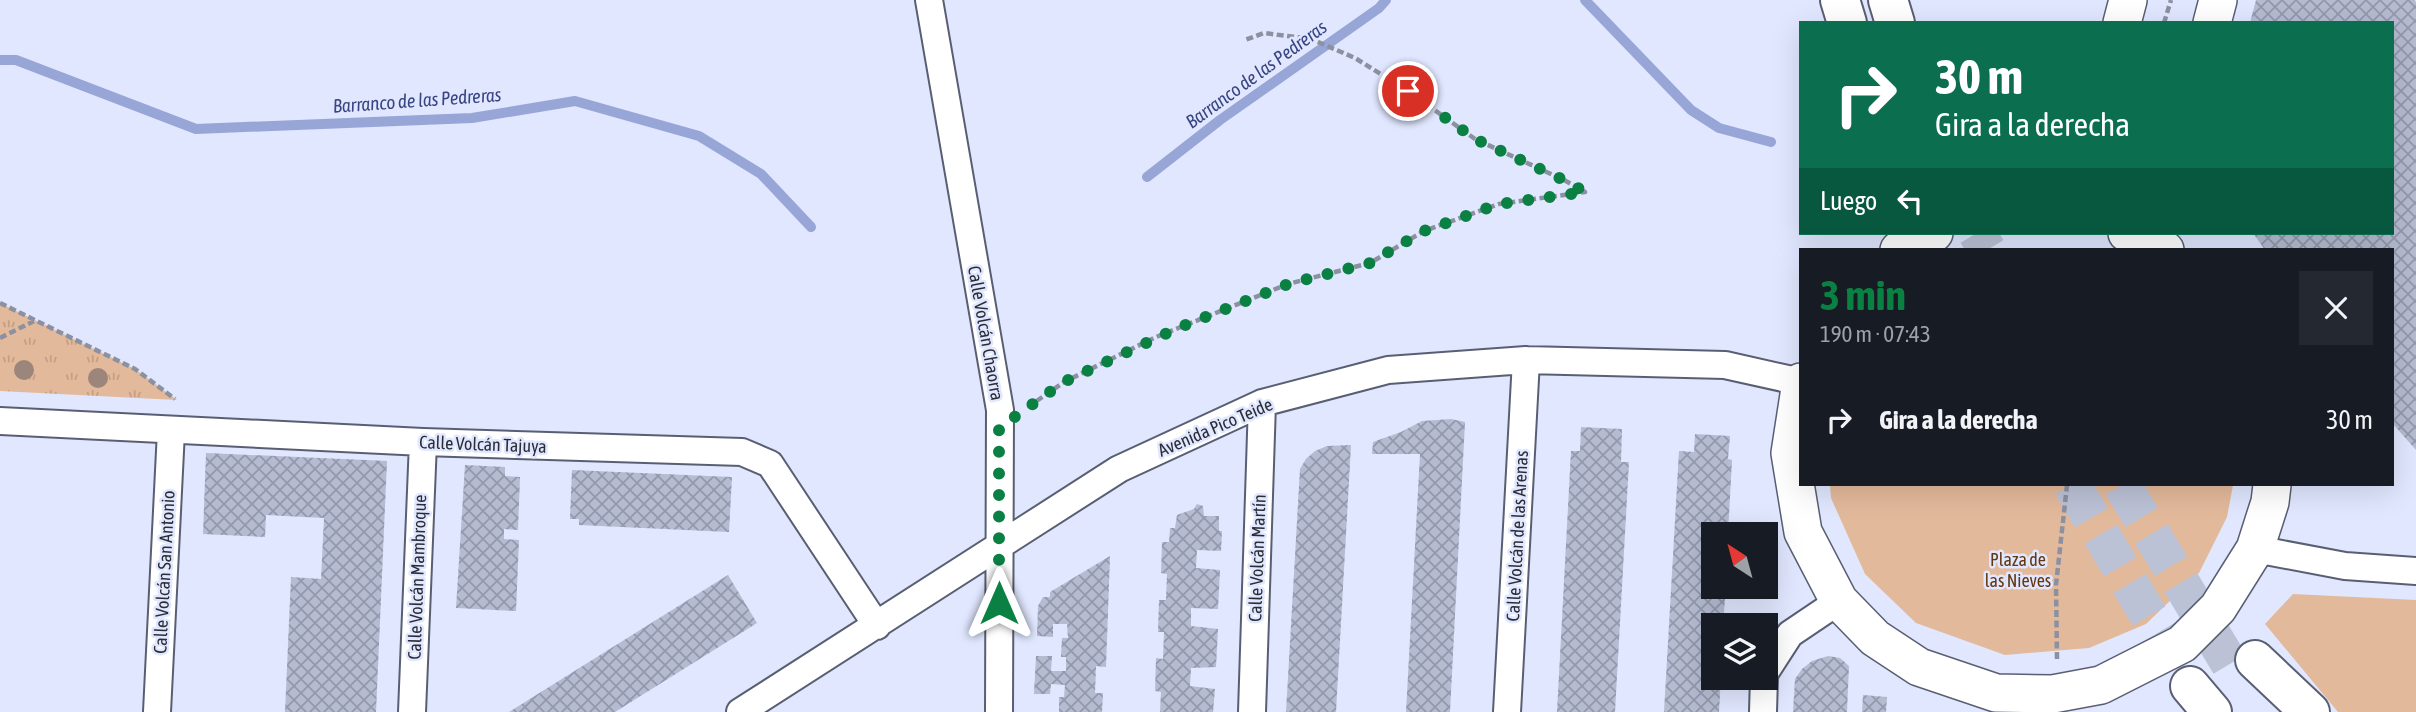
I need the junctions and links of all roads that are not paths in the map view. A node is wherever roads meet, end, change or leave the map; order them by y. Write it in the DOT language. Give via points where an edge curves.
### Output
graph roads {
  1 [pos="929,0"];
  2 [pos="1840,0"];
  3 [pos="1888,0"];
  4 [pos="2128,0"];
  5 [pos="2218,0"];
  6 [pos="1846,21"];
  7 [pos="1894,21"];
  8 [pos="2123,21"];
  9 [pos="2213,21"];
  10 [pos="1930,235"];
  11 [pos="1903,248"];
  12 [pos="1526,360"];
  13 [pos="1799,382"];
  14 [pos="1799,395"];
  15 [pos="1262,403"];
  16 [pos="0,421"];
  17 [pos="171,431"];
  18 [pos="423,442"];
  19 [pos="2272,486"];
  20 [pos="998,548"];
  21 [pos="2255,549"];
  22 [pos="2416,571"];
  23 [pos="1839,601"];
  24 [pos="877,626"];
  25 [pos="1778,652"];
  26 [pos="1764,690"];
  27 [pos="2100,699"];
  28 [pos="1998,702"];
  29 [pos="157,712"];
  30 [pos="412,712"];
  31 [pos="740,712"];
  32 [pos="999,712"];
  33 [pos="1252,712"];
  34 [pos="1507,712"];
  35 [pos="1763,712"];
  36 [pos="2271,712"];
  37 [pos="2310,712"];
  1 -- 20 [label="street, Calle Volcán Chaorra" via="1000,410"];
  2 -- 6 [label="highway"];
  3 -- 7 [label="highway"];
  4 -- 8 [label="street"];
  5 -- 9 [label="street"];
  10 -- 11 [label="street"];
  12 -- 13 [label="street, Avenida Pico Teide" via="1725,365"];
  12 -- 15 [label="street, Avenida Pico Teide" via="1388,370"];
  12 -- 34 [label="street, Calle Volcán de las Arenas"];
  14 -- 23 [label="street" via="1790,453 1803,532"];
  15 -- 20 [label="street, Avenida Pico Teide" via="1119,469"];
  15 -- 33 [label="street, Calle Volcán Martín"];
  16 -- 17 [label="street, Calle Volcán Tajuya"];
  17 -- 18 [label="street, Calle Volcán Tajuya"];
  17 -- 29 [label="street, Calle Volcán San Antonio"];
  18 -- 24 [label="street, Calle Volcán Tajuya" via="742,452 770,464"];
  18 -- 30 [label="street, Calle Volcán Mambroque"];
  19 -- 21 [label="street"];
  20 -- 24 [label="street, Avenida Pico Teide"];
  20 -- 32 [label="street, Calle Volcán Chaorra"];
  21 -- 22 [label="street" via="2345,566"];
  21 -- 27 [label="street" via="2218,608 2182,644"];
  23 -- 25 [label="street" via="1790,634"];
  23 -- 28 [label="street" via="1875,638 1919,667"];
  24 -- 31 [label="street, Avenida Pico Teide"];
  26 -- 35 [label="street"];
  27 -- 28 [label="street" via="2057,693"];
  36 -- 37 [label="highway" via="2243,663"];
}
